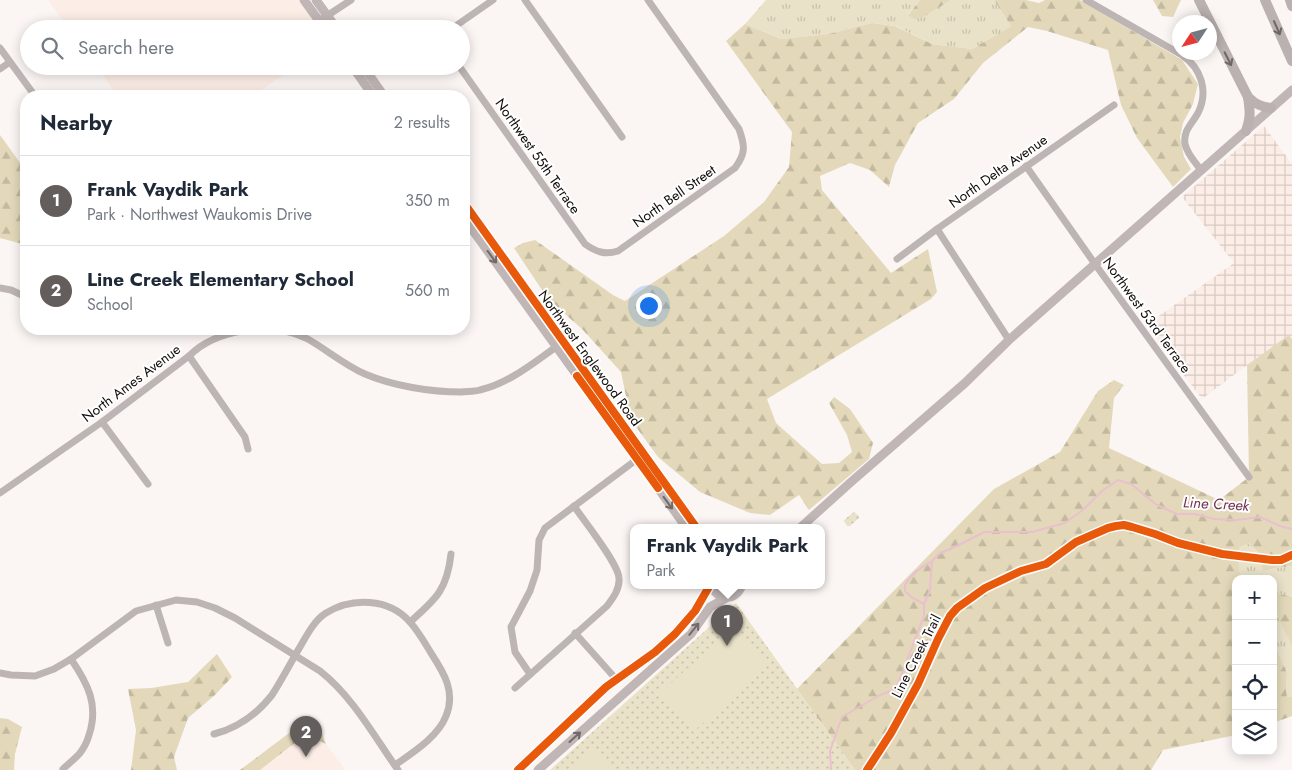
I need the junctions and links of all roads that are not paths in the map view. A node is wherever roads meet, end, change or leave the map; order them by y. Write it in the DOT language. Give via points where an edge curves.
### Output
graph roads {
  1 [pos="304,0"];
  2 [pos="351,0"];
  3 [pos="493,0"];
  4 [pos="525,0"];
  5 [pos="648,0"];
  6 [pos="1086,0"];
  7 [pos="1198,0"];
  8 [pos="1265,0"];
  9 [pos="1290,0"];
  10 [pos="320,1"];
  11 [pos="1292,6"];
  12 [pos="312,11"];
  13 [pos="328,15"];
  14 [pos="319,20"];
  15 [pos="331,20"];
  16 [pos="466,20"];
  17 [pos="0,48"];
  18 [pos="1291,58"];
  19 [pos="10,62"];
  20 [pos="0,69"];
  21 [pos="358,75"];
  22 [pos="369,75"];
  23 [pos="465,75"];
  24 [pos="31,90"];
  25 [pos="369,90"];
  26 [pos="380,90"];
  27 [pos="1292,90"];
  28 [pos="1248,97"];
  29 [pos="1114,105"];
  30 [pos="1271,108"];
  31 [pos="1246,131"];
  32 [pos="622,137"];
  33 [pos="1026,166"];
  34 [pos="1201,170"];
  35 [pos="470,212"];
  36 [pos="470,226"];
  37 [pos="937,229"];
  38 [pos="602,253"];
  39 [pos="897,259"];
  40 [pos="1095,264"];
  41 [pos="0,288"];
  42 [pos="20,294"];
  43 [pos="231,335"];
  44 [pos="299,335"];
  45 [pos="1009,340"];
  46 [pos="560,344"];
  47 [pos="189,356"];
  48 [pos="102,422"];
  49 [pos="248,449"];
  50 [pos="641,457"];
  51 [pos="1250,477"];
  52 [pos="148,484"];
  53 [pos="0,494"];
  54 [pos="574,506"];
  55 [pos="684,524"];
  56 [pos="694,524"];
  57 [pos="805,524"];
  58 [pos="451,554"];
  59 [pos="709,589"];
  60 [pos="713,589"];
  61 [pos="739,589"];
  62 [pos="726,598"];
  63 [pos="156,604"];
  64 [pos="410,622"];
  65 [pos="575,634"];
  66 [pos="168,643"];
  67 [pos="295,656"];
  68 [pos="71,659"];
  69 [pos="0,673"];
  70 [pos="530,674"];
  71 [pos="616,679"];
  72 [pos="515,688"];
  73 [pos="214,734"];
  74 [pos="396,767"];
  75 [pos="63,769"];
  76 [pos="518,770"];
  77 [pos="538,770"];
  1 -- 12 [label="main road"];
  2 -- 13 [label="street"];
  3 -- 16 [label="street"];
  4 -- 32 [label="street"];
  5 -- 38 [label="street, North Bell Street" via="739,129 744,151 735,168 618,251"];
  6 -- 34 [label="street" via="1182,55 1197,70 1203,85 1202,101 1197,116 1187,128 1185,142"];
  7 -- 28 [label="highway, one-way"];
  8 -- 18 [label="highway, one-way"];
  9 -- 11 [label="highway"];
  10 -- 12 [label="street"];
  10 -- 13 [label="main road"];
  12 -- 14 [label="main road"];
  13 -- 14 [label="street"];
  13 -- 15 [label="main road"];
  17 -- 19 [label="street"];
  19 -- 20 [label="street"];
  19 -- 24 [label="street"];
  21 -- 25 [label="main road"];
  22 -- 26 [label="main road"];
  23 -- 38 [label="street, Northwest 55th Terrace" via="585,244"];
  27 -- 30 [label="main road"];
  28 -- 30 [label="highway" via="1260,107"];
  28 -- 31 [label="highway" via="1250,119"];
  29 -- 33 [label="street, North Delta Avenue"];
  30 -- 31 [label="main road"];
  31 -- 34 [label="main road"];
  33 -- 37 [label="street, North Delta Avenue"];
  33 -- 40 [label="street, Northwest 53rd Terrace"];
  34 -- 40 [label="main road"];
  35 -- 46 [label="main road, Northwest Englewood Road"];
  36 -- 46 [label="main road, Northwest Englewood Road, one-way"];
  37 -- 39 [label="street, North Delta Avenue"];
  37 -- 45 [label="street"];
  40 -- 45 [label="main road"];
  40 -- 51 [label="street, Northwest 53rd Terrace"];
  41 -- 42 [label="street"];
  43 -- 47 [label="street, North Ames Avenue" via="214,340"];
  44 -- 46 [label="street, North Ames Avenue" via="366,374 404,386 452,392 479,391 502,382"];
  45 -- 57 [label="main road"];
  46 -- 50 [label="main road, Northwest Englewood Road"];
  47 -- 48 [label="street, North Ames Avenue"];
  47 -- 49 [label="street" via="245,437"];
  48 -- 52 [label="street"];
  48 -- 53 [label="street, North Ames Avenue"];
  50 -- 54 [label="street"];
  50 -- 55 [label="main road, Northwest Englewood Road, one-way"];
  50 -- 56 [label="main road, Northwest Englewood Road"];
  54 -- 65 [label="street" via="614,563 619,576 616,594 607,606"];
  54 -- 70 [label="street" via="545,528 530,591 511,627 515,652"];
  58 -- 64 [label="street" via="449,570 440,592"];
  59 -- 71 [label="main road" via="675,634"];
  60 -- 62 [label="main road"];
  61 -- 62 [label="main road"];
  77 -- 62 [label="main road, one-way" via="691,634 710,607"];
  63 -- 66 [label="street"];
  63 -- 67 [label="street" via="176,600 215,608"];
  63 -- 68 [label="street" via="136,611"];
  64 -- 67 [label="street" via="397,611 380,604 361,602 342,606 318,620"];
  64 -- 74 [label="street" via="444,674 450,701 445,719 430,739"];
  65 -- 70 [label="street"];
  65 -- 71 [label="street"];
  67 -- 73 [label="street" via="265,704 239,724"];
  67 -- 74 [label="street" via="320,671 347,696"];
  68 -- 69 [label="street" via="35,676"];
  68 -- 75 [label="street" via="88,688 93,715 86,742"];
  70 -- 72 [label="street"];
  71 -- 76 [label="main road"];
}
